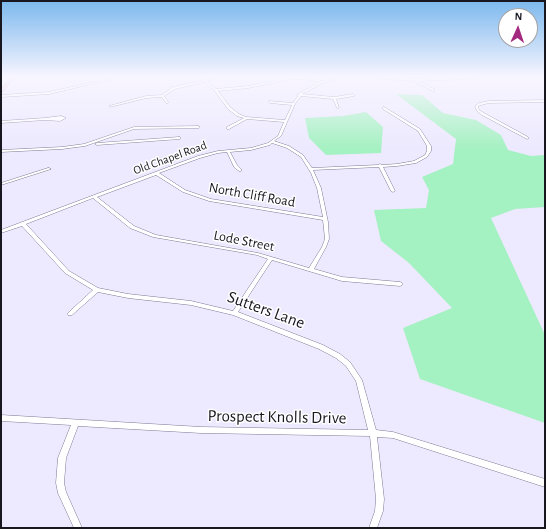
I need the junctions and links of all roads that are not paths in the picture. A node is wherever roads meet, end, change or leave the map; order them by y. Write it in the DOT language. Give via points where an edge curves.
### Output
graph roads {
  1 [pos="131,101"];
  2 [pos="224,101"];
  3 [pos="296,101"];
  4 [pos="335,101"];
  5 [pos="545,101"];
  6 [pos="270,102"];
  7 [pos="294,104"];
  8 [pos="110,106"];
  9 [pos="338,108"];
  10 [pos="384,108"];
  11 [pos="246,118"];
  12 [pos="46,119"];
  13 [pos="286,121"];
  14 [pos="1,122"];
  15 [pos="198,128"];
  16 [pos="228,128"];
  17 [pos="179,138"];
  18 [pos="527,138"];
  19 [pos="273,142"];
  20 [pos="88,144"];
  21 [pos="1,151"];
  22 [pos="228,151"];
  23 [pos="380,165"];
  24 [pos="49,168"];
  25 [pos="311,169"];
  26 [pos="240,170"];
  27 [pos="156,173"];
  28 [pos="1,184"];
  29 [pos="393,191"];
  30 [pos="94,197"];
  31 [pos="325,219"];
  32 [pos="23,224"];
  33 [pos="1,232"];
  34 [pos="271,258"];
  35 [pos="311,269"];
  36 [pos="400,284"];
  37 [pos="97,290"];
  38 [pos="234,313"];
  39 [pos="70,314"];
  40 [pos="1,418"];
  41 [pos="75,423"];
  42 [pos="373,433"];
  43 [pos="545,483"];
  44 [pos="78,528"];
  45 [pos="373,528"];
  1 -- 8 [label="street"];
  2 -- 11 [label="street" via="231,110"];
  3 -- 7 [label="street"];
  4 -- 9 [label="street"];
  5 -- 18 [label="street" via="489,102 476,106 483,114"];
  6 -- 7 [label="street"];
  7 -- 13 [label="street"];
  10 -- 23 [label="street" via="419,130 426,140 429,151 425,157 415,162"];
  11 -- 13 [label="street"];
  11 -- 16 [label="street"];
  12 -- 12 [label="street" via="61,117 65,118 60,120"];
  12 -- 14 [label="street"];
  13 -- 19 [label="street"];
  15 -- 20 [label="street" via="134,128"];
  17 -- 20 [label="street"];
  19 -- 22 [label="street, Old Chapel Road" via="254,148"];
  19 -- 25 [label="street" via="293,149"];
  20 -- 21 [label="street"];
  22 -- 26 [label="street"];
  22 -- 27 [label="street, Old Chapel Road" via="206,155"];
  23 -- 25 [label="street"];
  23 -- 29 [label="street"];
  24 -- 28 [label="street"];
  25 -- 31 [label="street" via="319,188"];
  27 -- 30 [label="street, Old Chapel Road"];
  27 -- 31 [label="street, North Cliff Road" via="184,190 206,199"];
  30 -- 32 [label="street, Old Chapel Road"];
  30 -- 34 [label="street, Lode Street" via="132,227 146,233"];
  31 -- 35 [label="street" via="327,239"];
  32 -- 33 [label="street, Old Chapel Road"];
  32 -- 37 [label="street, Sutters Lane" via="67,272"];
  34 -- 35 [label="street, Lode Street"];
  34 -- 38 [label="street"];
  35 -- 36 [label="street, Lode Street" via="342,279"];
  37 -- 38 [label="street, Sutters Lane"];
  37 -- 39 [label="street"];
  38 -- 42 [label="street, Sutters Lane" via="330,351 348,364 359,380"];
  40 -- 41 [label="street, Prospect Knolls Drive"];
  41 -- 42 [label="street, Prospect Knolls Drive" via="201,430"];
  41 -- 44 [label="street" via="62,458 60,483"];
  42 -- 43 [label="street, Prospect Knolls Drive" via="403,438"];
  42 -- 45 [label="street, Sutters Lane" via="380,499"];
}
